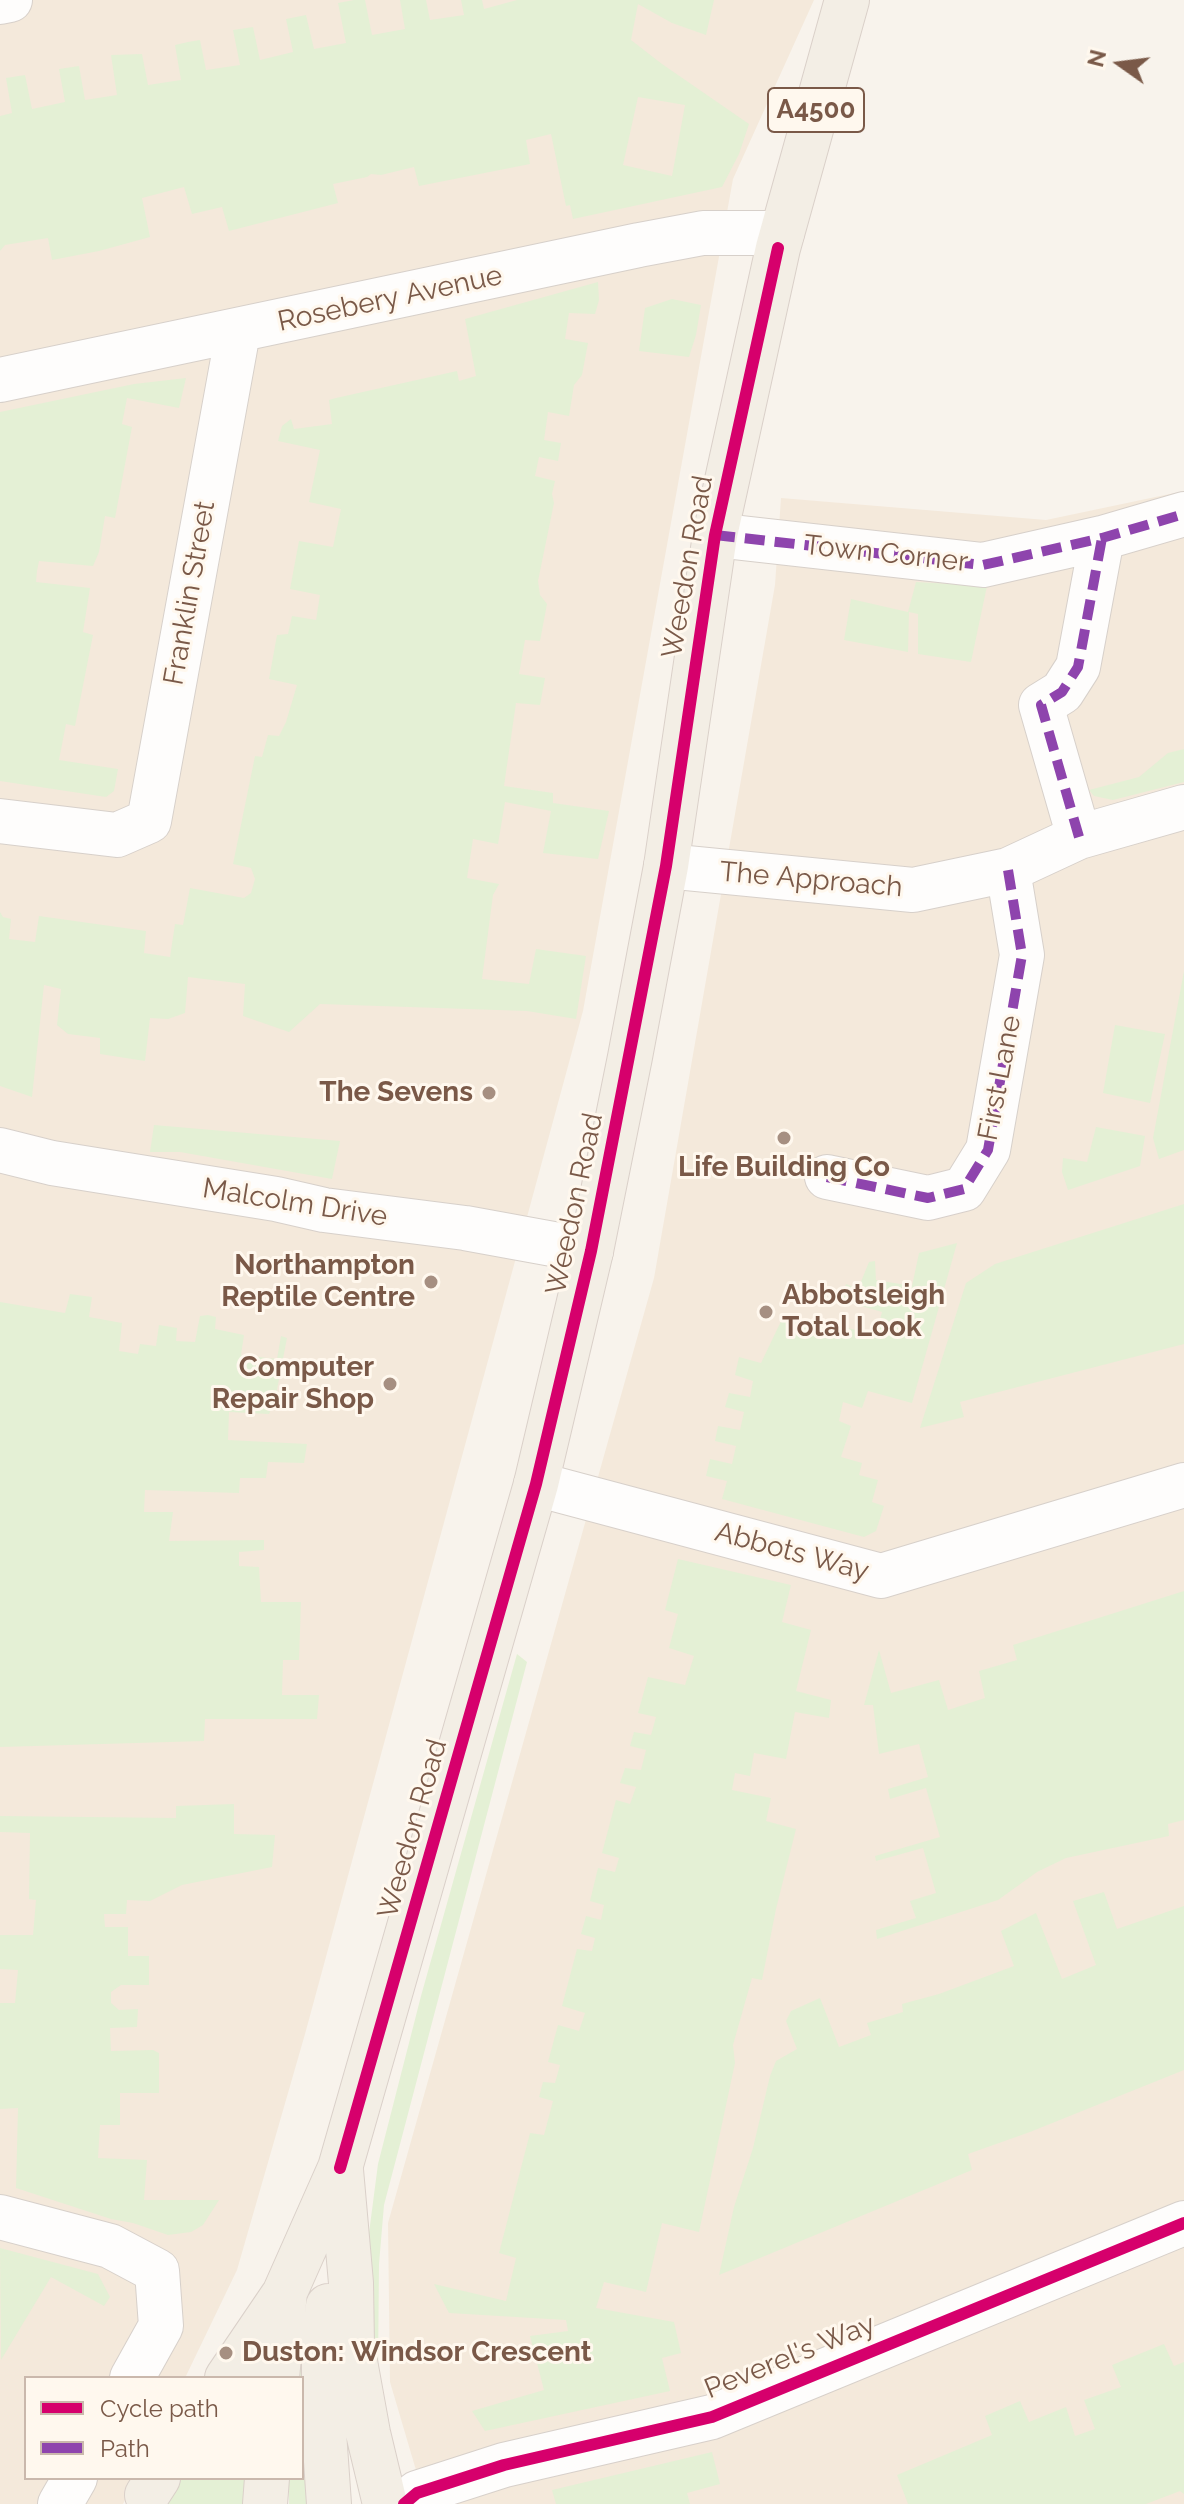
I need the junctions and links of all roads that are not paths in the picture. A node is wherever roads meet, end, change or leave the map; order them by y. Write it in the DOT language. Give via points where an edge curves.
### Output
graph roads {
  1 [pos="10,0"];
  2 [pos="847,0"];
  3 [pos="0,2"];
  4 [pos="782,233"];
  5 [pos="238,332"];
  6 [pos="0,380"];
  7 [pos="1184,514"];
  8 [pos="715,535"];
  9 [pos="1102,538"];
  10 [pos="1184,807"];
  11 [pos="0,821"];
  12 [pos="1079,837"];
  13 [pos="666,866"];
  14 [pos="1008,870"];
  15 [pos="0,1150"];
  16 [pos="827,1177"];
  17 [pos="591,1251"];
  18 [pos="536,1484"];
  19 [pos="1184,1485"];
  20 [pos="340,2168"];
  21 [pos="0,2217"];
  22 [pos="1184,2223"];
  23 [pos="285,2292"];
  24 [pos="133,2376"];
  25 [pos="228,2376"];
  26 [pos="277,2376"];
  27 [pos="74,2480"];
  28 [pos="267,2480"];
  29 [pos="60,2504"];
  30 [pos="265,2504"];
  31 [pos="329,2504"];
  32 [pos="385,2504"];
  33 [pos="404,2504"];
  1 -- 3 [label="street"];
  2 -- 4 [label="main road, Weedon Road / A4500"];
  4 -- 5 [label="street, Rosebery Avenue" via="703,233"];
  4 -- 8 [label="main road, Weedon Road / A4500"];
  5 -- 6 [label="street, Rosebery Avenue"];
  5 -- 11 [label="street, Franklin Street" via="149,821 117,835"];
  7 -- 9 [label="street, Town Corner"];
  8 -- 9 [label="street, Town Corner" via="983,565"];
  8 -- 13 [label="main road, Weedon Road / A4500"];
  9 -- 12 [label="street" via="1078,667 1062,692 1041,705"];
  10 -- 12 [label="street, The Approach"];
  12 -- 14 [label="street, The Approach"];
  13 -- 14 [label="street, The Approach" via="913,890"];
  13 -- 17 [label="main road, Weedon Road / A4500"];
  14 -- 16 [label="street, First Lane" via="1022,955 988,1150 964,1189 928,1198"];
  15 -- 17 [label="street, Malcolm Drive" via="324,1210"];
  17 -- 18 [label="main road, Weedon Road / A4500"];
  18 -- 19 [label="street, Abbots Way" via="881,1576"];
  18 -- 20 [label="main road, Weedon Road / A4500"];
  20 -- 23 [label="main road, Weedon Road"];
  20 -- 31 [label="main road" via="324,2344"];
  20 -- 32 [label="main road, Weedon Road" via="352,2345"];
  21 -- 24 [label="street" via="110,2246 157,2271 161,2326"];
  22 -- 33 [label="street, Peverel's Way" via="712,2417 504,2465 417,2493"];
  23 -- 25 [label="main road"];
  23 -- 26 [label="main road, Weedon Road"];
  27 -- 29 [label="street"];
  28 -- 30 [label="main road"];
}
